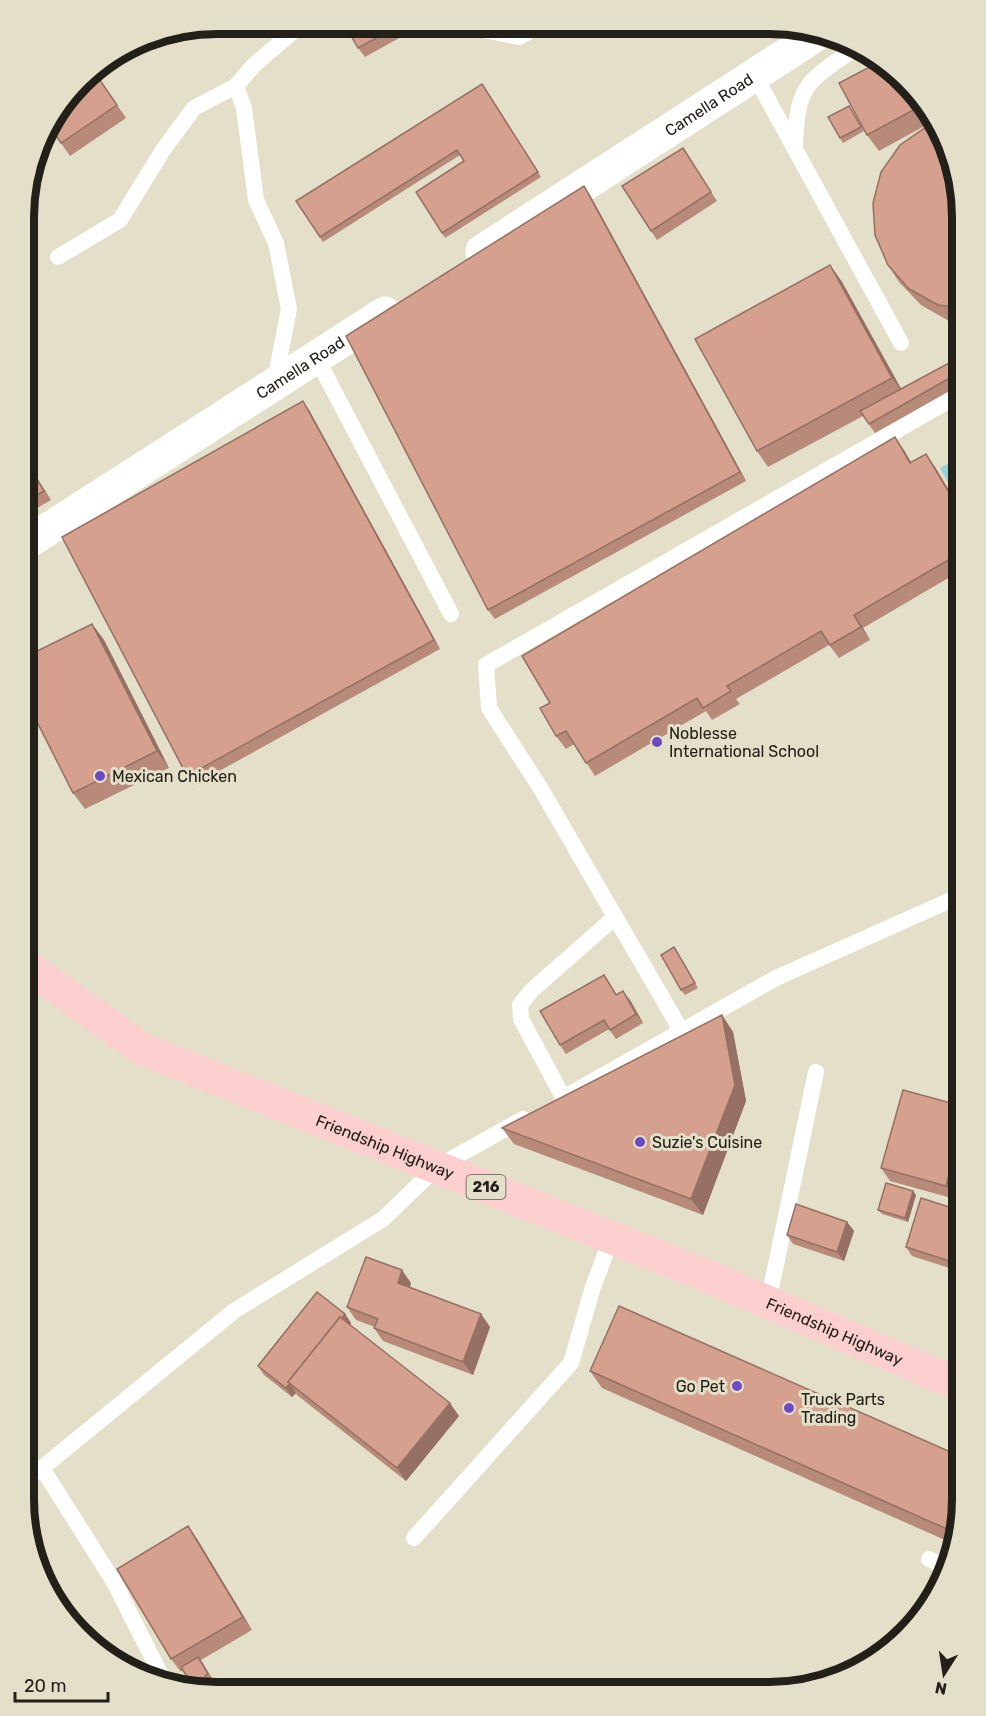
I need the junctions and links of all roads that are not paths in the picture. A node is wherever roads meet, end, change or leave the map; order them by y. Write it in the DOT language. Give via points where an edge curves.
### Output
graph roads {
  1 [pos="506,34"];
  2 [pos="523,34"];
  3 [pos="289,35"];
  4 [pos="810,40"];
  5 [pos="849,53"];
  6 [pos="755,76"];
  7 [pos="236,86"];
  8 [pos="795,147"];
  9 [pos="58,257"];
  10 [pos="456,267"];
  11 [pos="406,299"];
  12 [pos="900,343"];
  13 [pos="316,357"];
  14 [pos="275,381"];
  15 [pos="952,399"];
  16 [pos="34,538"];
  17 [pos="451,614"];
  18 [pos="951,900"];
  19 [pos="615,917"];
  20 [pos="34,971"];
  21 [pos="682,1032"];
  22 [pos="816,1072"];
  23 [pos="563,1097"];
  24 [pos="437,1167"];
  25 [pos="611,1239"];
  26 [pos="768,1303"];
  27 [pos="951,1381"];
  28 [pos="42,1468"];
  29 [pos="34,1473"];
  30 [pos="414,1538"];
  31 [pos="929,1559"];
  32 [pos="939,1564"];
  33 [pos="159,1672"];
  1 -- 2 [label="lane"];
  3 -- 7 [label="lane"];
  4 -- 6 [label="street, Camella Road"];
  5 -- 8 [label="lane" via="814,75 796,108"];
  6 -- 8 [label="lane"];
  6 -- 10 [label="street, Camella Road"];
  7 -- 9 [label="lane" via="194,108 120,220"];
  7 -- 14 [label="lane" via="244,108 256,200 276,243 289,309"];
  8 -- 12 [label="lane"];
  11 -- 13 [label="street, Camella Road"];
  13 -- 14 [label="street, Camella Road"];
  13 -- 17 [label="lane"];
  14 -- 16 [label="street, Camella Road"];
  15 -- 19 [label="lane" via="486,664 489,708"];
  18 -- 21 [label="lane" via="776,978"];
  19 -- 21 [label="lane"];
  19 -- 23 [label="lane" via="520,1005 521,1019"];
  20 -- 24 [label="main road, Friendship Highway / 216" via="142,1049"];
  21 -- 23 [label="lane"];
  22 -- 26 [label="lane"];
  23 -- 24 [label="lane"];
  24 -- 25 [label="main road, Friendship Highway / 216"];
  24 -- 28 [label="lane" via="383,1219 234,1311"];
  25 -- 26 [label="main road, Friendship Highway / 216"];
  25 -- 30 [label="lane" via="571,1363"];
  26 -- 27 [label="main road, Friendship Highway / 216"];
  28 -- 29 [label="lane"];
  28 -- 33 [label="lane" via="114,1582"];
  31 -- 32 [label="lane"];
}
